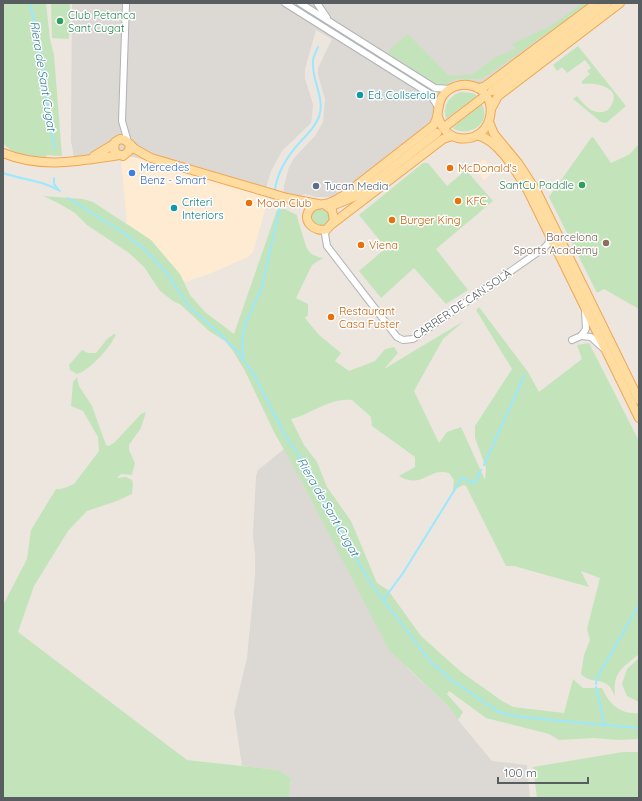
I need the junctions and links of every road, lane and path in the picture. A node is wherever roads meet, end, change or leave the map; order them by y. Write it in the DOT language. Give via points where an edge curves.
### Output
graph roads {
  1 [pos="126,3"];
  2 [pos="285,3"];
  3 [pos="290,3"];
  4 [pos="302,3"];
  5 [pos="318,3"];
  6 [pos="607,3"];
  7 [pos="620,3"];
  8 [pos="596,4"];
  9 [pos="332,24"];
  10 [pos="327,30"];
  11 [pos="450,88"];
  12 [pos="478,88"];
  13 [pos="492,91"];
  14 [pos="481,99"];
  15 [pos="438,107"];
  16 [pos="491,109"];
  17 [pos="438,117"];
  18 [pos="122,121"];
  19 [pos="489,122"];
  20 [pos="448,125"];
  21 [pos="436,133"];
  22 [pos="477,135"];
  23 [pos="452,136"];
  24 [pos="115,143"];
  25 [pos="129,143"];
  26 [pos="3,153"];
  27 [pos="122,155"];
  28 [pos="151,158"];
  29 [pos="90,159"];
  30 [pos="356,196"];
  31 [pos="290,198"];
  32 [pos="324,205"];
  33 [pos="308,216"];
  34 [pos="331,225"];
  35 [pos="550,236"];
  36 [pos="585,309"];
  37 [pos="581,336"];
  38 [pos="572,340"];
  39 [pos="604,348"];
  40 [pos="639,400"];
  41 [pos="639,418"];
  1 -- 18 [label="street"];
  2 -- 10 [label="street"];
  3 -- 4 [label="street"];
  4 -- 9 [label="street"];
  4 -- 10 [label="street" via="307,14"];
  5 -- 9 [label="street"];
  6 -- 13 [label="main road"];
  7 -- 16 [label="main road" via="498,96"];
  8 -- 12 [label="main road" via="489,83"];
  9 -- 11 [label="street" via="435,88"];
  10 -- 15 [label="street" via="430,94"];
  11 -- 12 [label="main road" via="466,85"];
  11 -- 15 [label="main road"];
  12 -- 16 [label="main road" via="487,98"];
  14 -- 20 [label="main road"];
  15 -- 17 [label="main road"];
  16 -- 19 [label="main road"];
  17 -- 23 [label="main road" via="442,126"];
  17 -- 32 [label="main road" via="433,126 353,189"];
  18 -- 24 [label="street"];
  18 -- 25 [label="street"];
  19 -- 22 [label="main road"];
  19 -- 40 [label="main road" via="494,134 518,163 537,192"];
  21 -- 30 [label="main road"];
  22 -- 23 [label="main road" via="466,138"];
  22 -- 35 [label="main road" via="490,141 515,170"];
  23 -- 34 [label="main road" via="442,139"];
  24 -- 25 [label="main road" via="122,139"];
  24 -- 27 [label="main road" via="115,152"];
  24 -- 29 [label="main road"];
  25 -- 27 [label="main road" via="129,151"];
  25 -- 28 [label="main road"];
  26 -- 29 [label="main road" via="45,163 74,163"];
  27 -- 28 [label="main road"];
  27 -- 29 [label="main road"];
  28 -- 31 [label="main road"];
  30 -- 32 [label="main road"];
  30 -- 34 [label="main road"];
  31 -- 32 [label="main road"];
  31 -- 33 [label="main road" via="303,206"];
  32 -- 33 [label="main road" via="312,208"];
  32 -- 34 [label="main road" via="334,213"];
  33 -- 34 [label="main road" via="308,222 314,229 320,231"];
  34 -- 35 [label="street, CARRER DE CAN SOLÀ" via="325,234 327,246 397,336 403,340 413,339 544,248"];
  35 -- 36 [label="main road"];
  36 -- 37 [label="street" via="587,326"];
  36 -- 39 [label="main road"];
  37 -- 38 [label="street"];
  37 -- 39 [label="street" via="591,337"];
  39 -- 41 [label="main road"];
}
